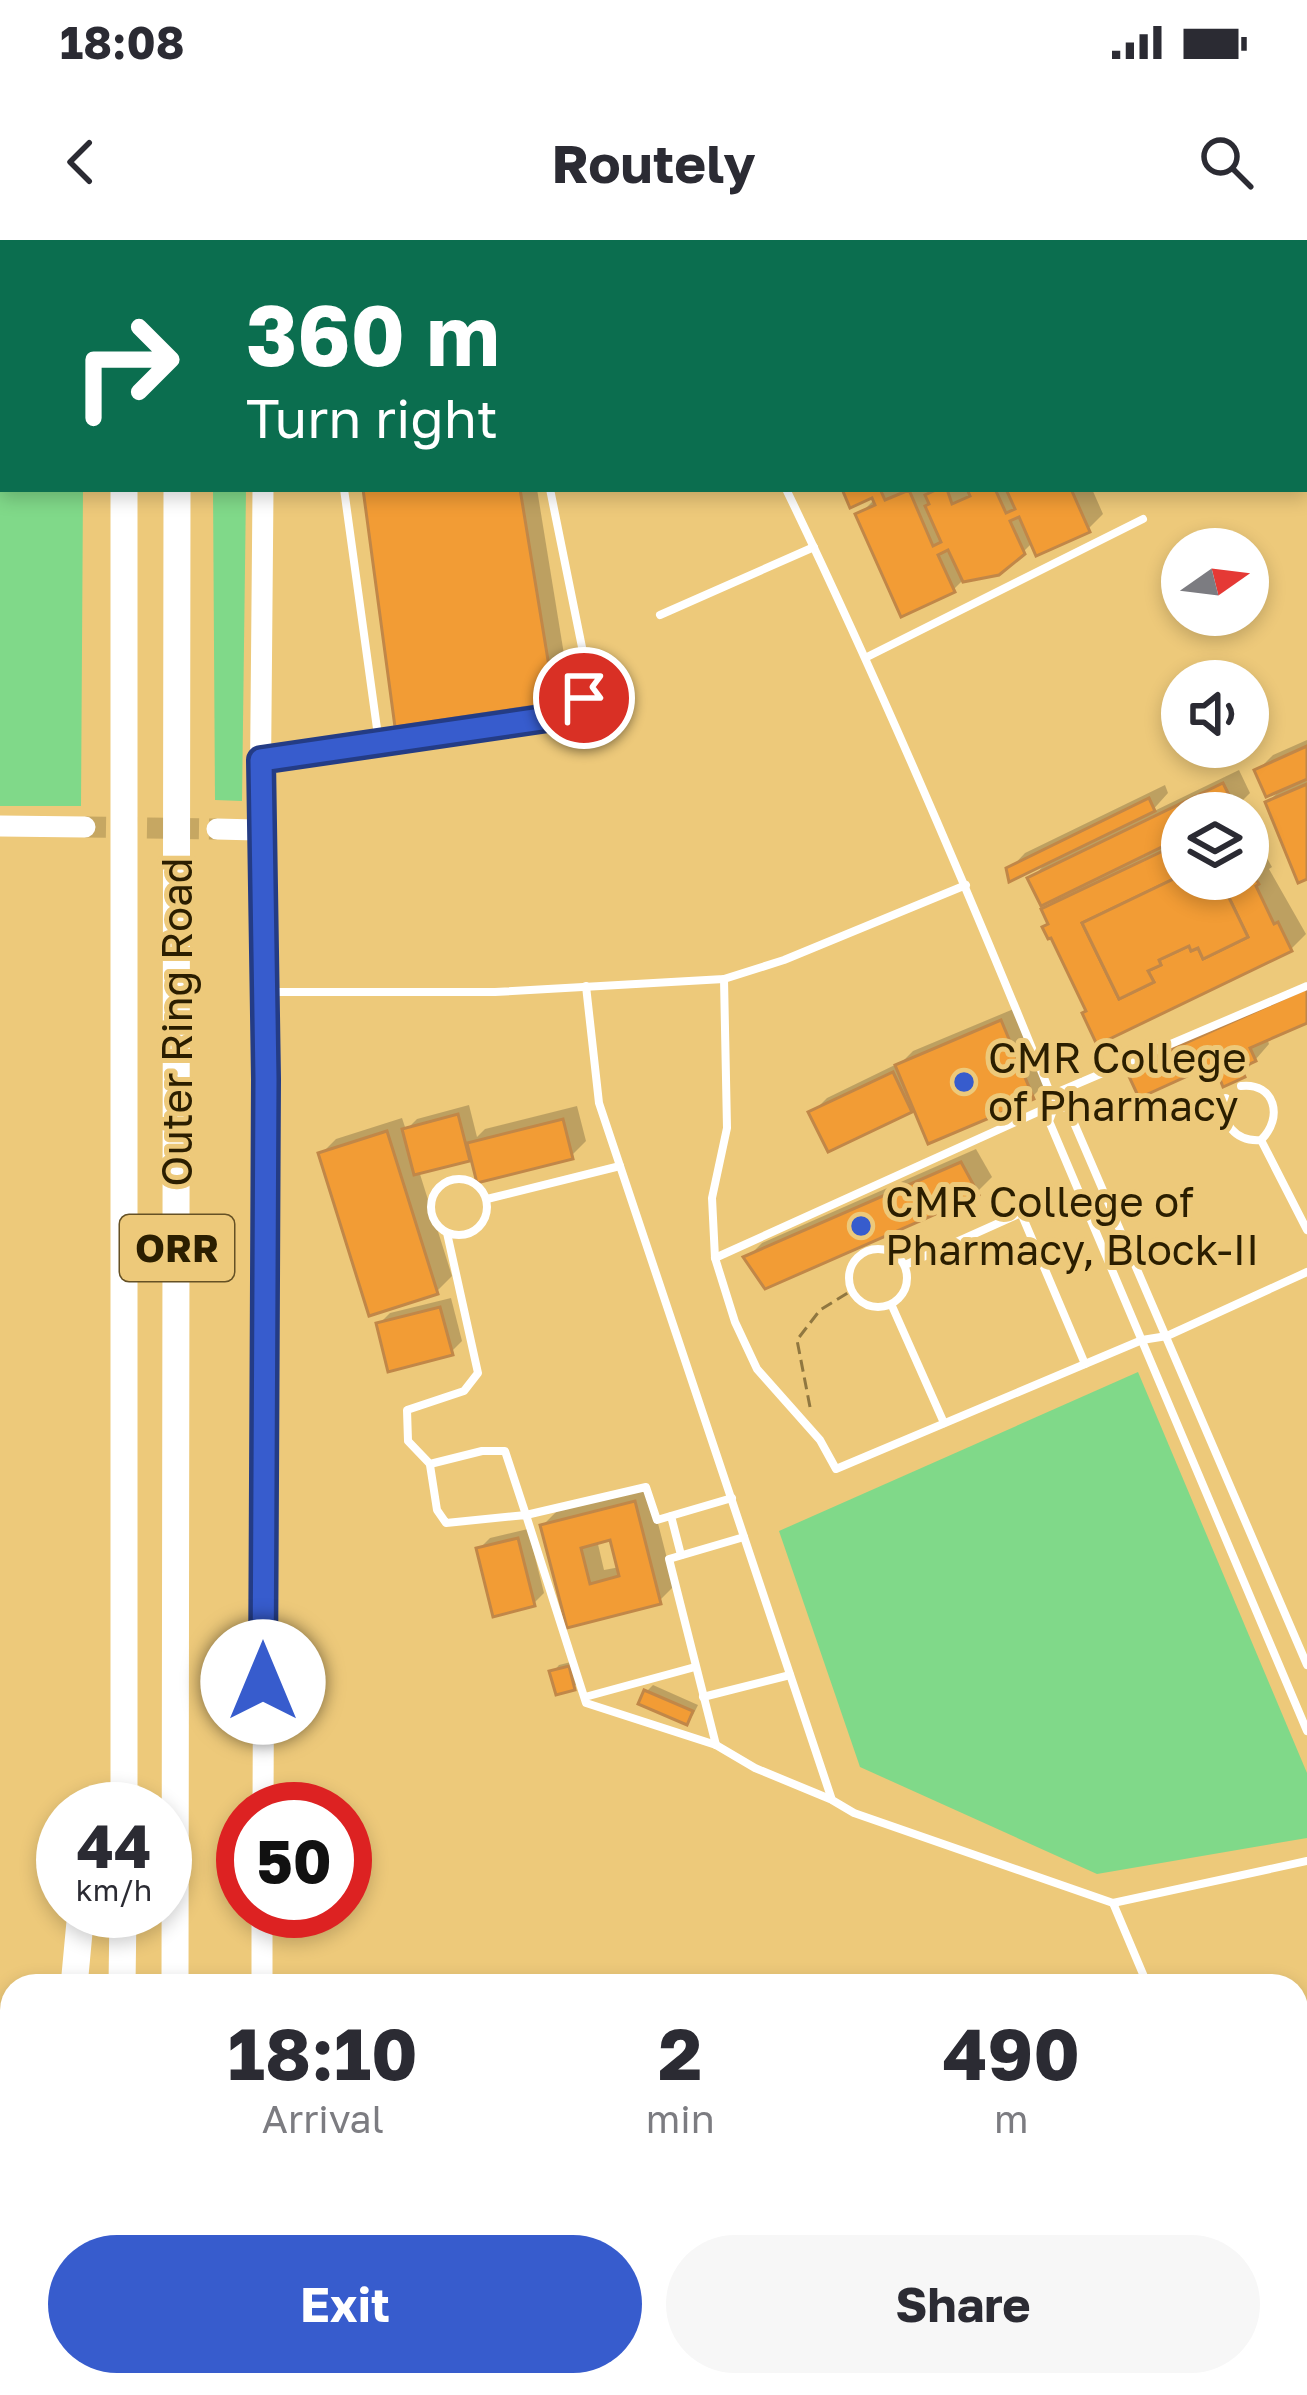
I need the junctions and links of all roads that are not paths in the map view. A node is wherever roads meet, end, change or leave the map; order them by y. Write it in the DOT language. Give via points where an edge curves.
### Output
graph roads {
  1 [pos="124,492"];
  2 [pos="177,492"];
  3 [pos="263,492"];
  4 [pos="344,492"];
  5 [pos="551,492"];
  6 [pos="788,492"];
  7 [pos="1143,519"];
  8 [pos="814,547"];
  9 [pos="660,615"];
  10 [pos="867,657"];
  11 [pos="379,743"];
  12 [pos="261,760"];
  13 [pos="0,826"];
  14 [pos="85,827"];
  15 [pos="217,829"];
  16 [pos="260,830"];
  17 [pos="966,885"];
  18 [pos="724,979"];
  19 [pos="586,986"];
  20 [pos="1307,986"];
  21 [pos="264,992"];
  22 [pos="1240,1086"];
  23 [pos="1226,1098"];
  24 [pos="1053,1100"];
  25 [pos="1262,1140"];
  26 [pos="620,1166"];
  27 [pos="487,1199"];
  28 [pos="1307,1231"];
  29 [pos="447,1233"];
  30 [pos="715,1258"];
  31 [pos="905,1265"];
  32 [pos="1307,1272"];
  33 [pos="892,1306"];
  34 [pos="1167,1336"];
  35 [pos="1142,1340"];
  36 [pos="1085,1364"];
  37 [pos="944,1423"];
  38 [pos="430,1464"];
  39 [pos="732,1498"];
  40 [pos="526,1515"];
  41 [pos="671,1516"];
  42 [pos="744,1537"];
  43 [pos="681,1555"];
  44 [pos="1307,1665"];
  45 [pos="695,1667"];
  46 [pos="790,1675"];
  47 [pos="584,1697"];
  48 [pos="703,1697"];
  49 [pos="1307,1731"];
  50 [pos="716,1745"];
  51 [pos="124,1748"];
  52 [pos="113,1782"];
  53 [pos="124,1782"];
  54 [pos="263,1782"];
  55 [pos="832,1800"];
  56 [pos="1307,1861"];
  57 [pos="1113,1903"];
  58 [pos="78,1938"];
  59 [pos="123,1938"];
  60 [pos="262,1938"];
  61 [pos="75,1974"];
  62 [pos="122,1974"];
  63 [pos="175,1974"];
  64 [pos="262,1974"];
  65 [pos="1143,1974"];
  1 -- 51 [label="highway, Outer Ring Road / ORR"];
  2 -- 63 [label="highway, Outer Ring Road / ORR"];
  3 -- 12 [label="main road"];
  4 -- 11 [label="lane"];
  5 -- 11 [label="lane" via="585,662 584,698 562,716"];
  6 -- 8 [label="lane"];
  7 -- 10 [label="lane"];
  8 -- 9 [label="lane"];
  8 -- 10 [label="lane"];
  10 -- 17 [label="lane"];
  11 -- 12 [label="lane"];
  12 -- 16 [label="main road"];
  13 -- 14 [label="main road"];
  15 -- 16 [label="main road"];
  16 -- 21 [label="main road"];
  17 -- 18 [label="lane"];
  17 -- 24 [label="lane"];
  18 -- 19 [label="lane"];
  18 -- 30 [label="lane" via="728,1129 712,1198"];
  19 -- 21 [label="lane"];
  19 -- 26 [label="lane" via="599,1103"];
  20 -- 24 [label="lane"];
  21 -- 54 [label="main road"];
  22 -- 25 [label="lane" via="1256,1085 1270,1098 1276,1116"];
  23 -- 25 [label="lane" via="1233,1132"];
  24 -- 30 [label="lane"];
  24 -- 34 [label="lane" via="1068,1109"];
  24 -- 35 [label="lane" via="1049,1120"];
  25 -- 28 [label="lane"];
  26 -- 27 [label="lane"];
  26 -- 39 [label="lane"];
  27 -- 29 [label="lane" via="478,1229"];
  27 -- 29 [label="lane" via="464,1178 435,1191 430,1207"];
  29 -- 38 [label="lane" via="478,1372 464,1391 407,1410 408,1441"];
  30 -- 37 [label="lane" via="757,1369 836,1468"];
  31 -- 33 [label="lane" via="908,1280"];
  31 -- 33 [label="lane" via="880,1248 865,1251 848,1276 861,1303"];
  31 -- 36 [label="lane" via="1021,1213"];
  32 -- 34 [label="lane"];
  33 -- 37 [label="lane"];
  34 -- 35 [label="lane"];
  34 -- 44 [label="lane"];
  35 -- 36 [label="lane"];
  35 -- 49 [label="lane"];
  36 -- 37 [label="lane"];
  38 -- 40 [label="lane" via="436,1510 446,1523"];
  38 -- 40 [label="lane" via="505,1451"];
  39 -- 41 [label="lane"];
  39 -- 42 [label="lane"];
  40 -- 41 [label="lane" via="646,1487 657,1520"];
  40 -- 47 [label="lane"];
  41 -- 43 [label="lane"];
  42 -- 43 [label="lane"];
  42 -- 46 [label="lane"];
  43 -- 45 [label="lane" via="669,1559"];
  45 -- 47 [label="lane"];
  45 -- 48 [label="lane"];
  46 -- 48 [label="lane"];
  46 -- 55 [label="lane"];
  47 -- 50 [label="lane"];
  48 -- 50 [label="lane"];
  50 -- 55 [label="lane"];
  51 -- 52 [label="highway"];
  51 -- 53 [label="highway, Outer Ring Road / ORR"];
  55 -- 57 [label="lane"];
  56 -- 57 [label="lane"];
  57 -- 65 [label="lane"];
  58 -- 61 [label="highway"];
  59 -- 62 [label="highway"];
  60 -- 64 [label="main road"];
}
